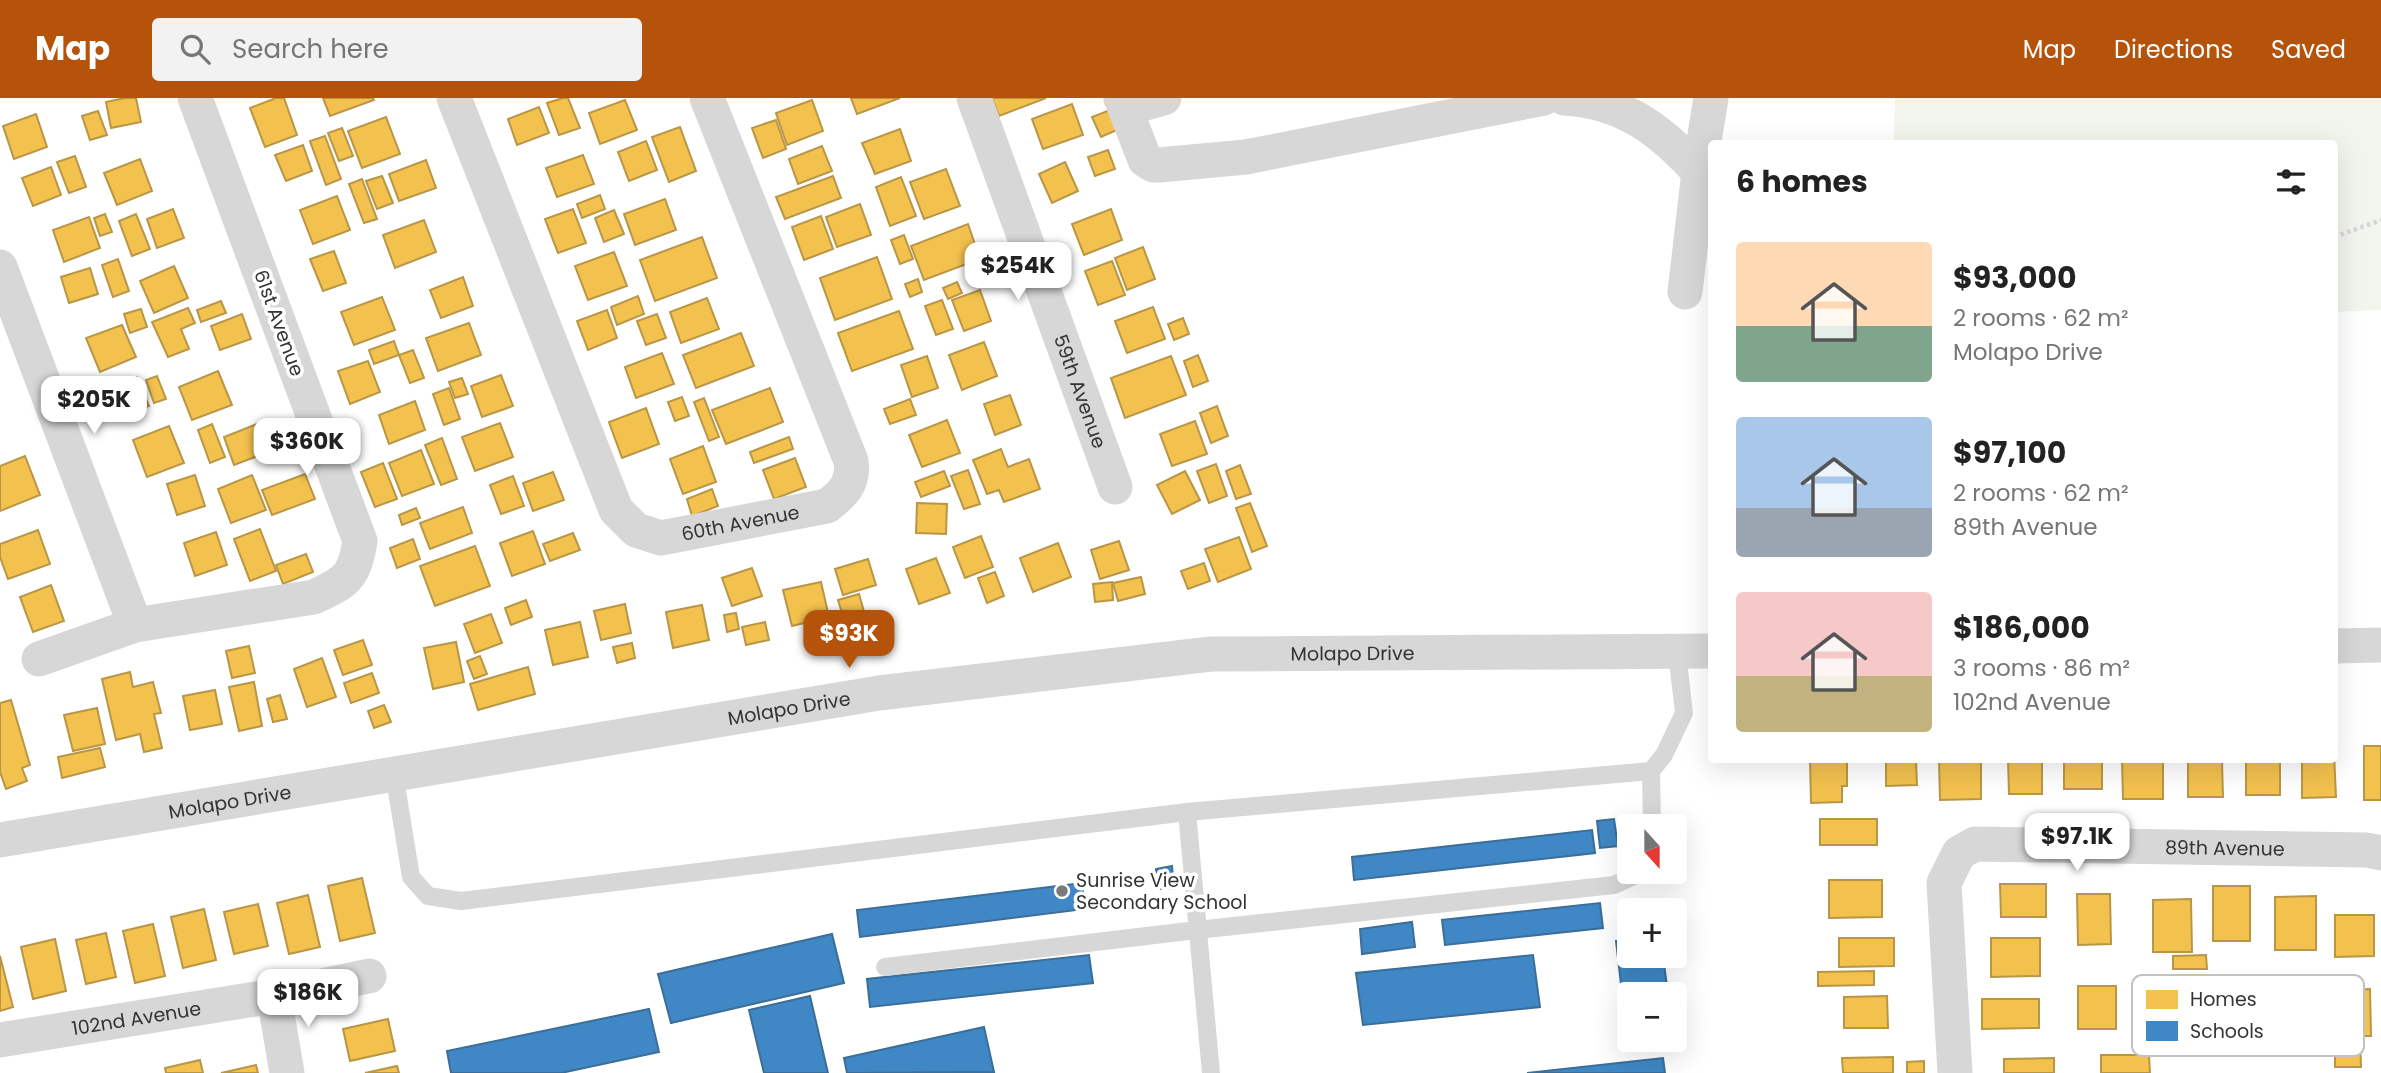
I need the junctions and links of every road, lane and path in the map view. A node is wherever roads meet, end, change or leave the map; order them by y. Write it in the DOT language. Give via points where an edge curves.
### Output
graph roads {
  1 [pos="195,98"];
  2 [pos="454,98"];
  3 [pos="707,98"];
  4 [pos="974,98"];
  5 [pos="1121,98"];
  6 [pos="1164,98"];
  7 [pos="1544,98"];
  8 [pos="1564,98"];
  9 [pos="1711,98"];
  10 [pos="1699,172"];
  11 [pos="2381,220"];
  12 [pos="2338,236"];
  13 [pos="0,267"];
  14 [pos="1685,292"];
  15 [pos="1115,487"];
  16 [pos="135,625"];
  17 [pos="2381,645"];
  18 [pos="2338,646"];
  19 [pos="1708,651"];
  20 [pos="1677,652"];
  21 [pos="39,659"];
  22 [pos="1651,771"];
  23 [pos="394,773"];
  24 [pos="1186,812"];
  25 [pos="1652,814"];
  26 [pos="0,840"];
  27 [pos="2381,853"];
  28 [pos="1617,884"];
  29 [pos="1197,930"];
  30 [pos="885,967"];
  31 [pos="369,976"];
  32 [pos="274,996"];
  33 [pos="0,1040"];
  34 [pos="287,1073"];
  35 [pos="1211,1073"];
  36 [pos="1955,1073"];
  1 -- 16 [label="street, 61st Avenue" via="360,541 349,575 314,597"];
  2 -- 3 [label="street, 60th Avenue" via="616,510 636,530 662,538 827,506 843,494 853,475"];
  4 -- 15 [label="street, 59th Avenue"];
  5 -- 6 [label="street" via="1146,103"];
  5 -- 7 [label="street" via="1145,160 1159,165 1246,157"];
  8 -- 10 [label="street" via="1588,99 1650,125"];
  9 -- 10 [label="street"];
  10 -- 14 [label="street"];
  11 -- 12 [label="path"];
  13 -- 16 [label="street"];
  16 -- 21 [label="street, 61st Avenue"];
  17 -- 18 [label="street"];
  19 -- 20 [label="street, Molapo Drive"];
  20 -- 22 [label="lane" via="1684,713"];
  20 -- 23 [label="street, Molapo Drive" via="1210,654 879,693"];
  22 -- 24 [label="lane"];
  22 -- 25 [label="lane"];
  23 -- 24 [label="lane" via="411,877 428,896 461,901"];
  23 -- 26 [label="street, Molapo Drive"];
  24 -- 29 [label="lane"];
  27 -- 36 [label="street, 89th Avenue" via="1975,844 1959,853 1944,883"];
  28 -- 29 [label="lane"];
  29 -- 30 [label="lane"];
  29 -- 35 [label="lane"];
  31 -- 32 [label="street, 102nd Avenue"];
  32 -- 33 [label="street, 102nd Avenue"];
  32 -- 34 [label="street"];
}
